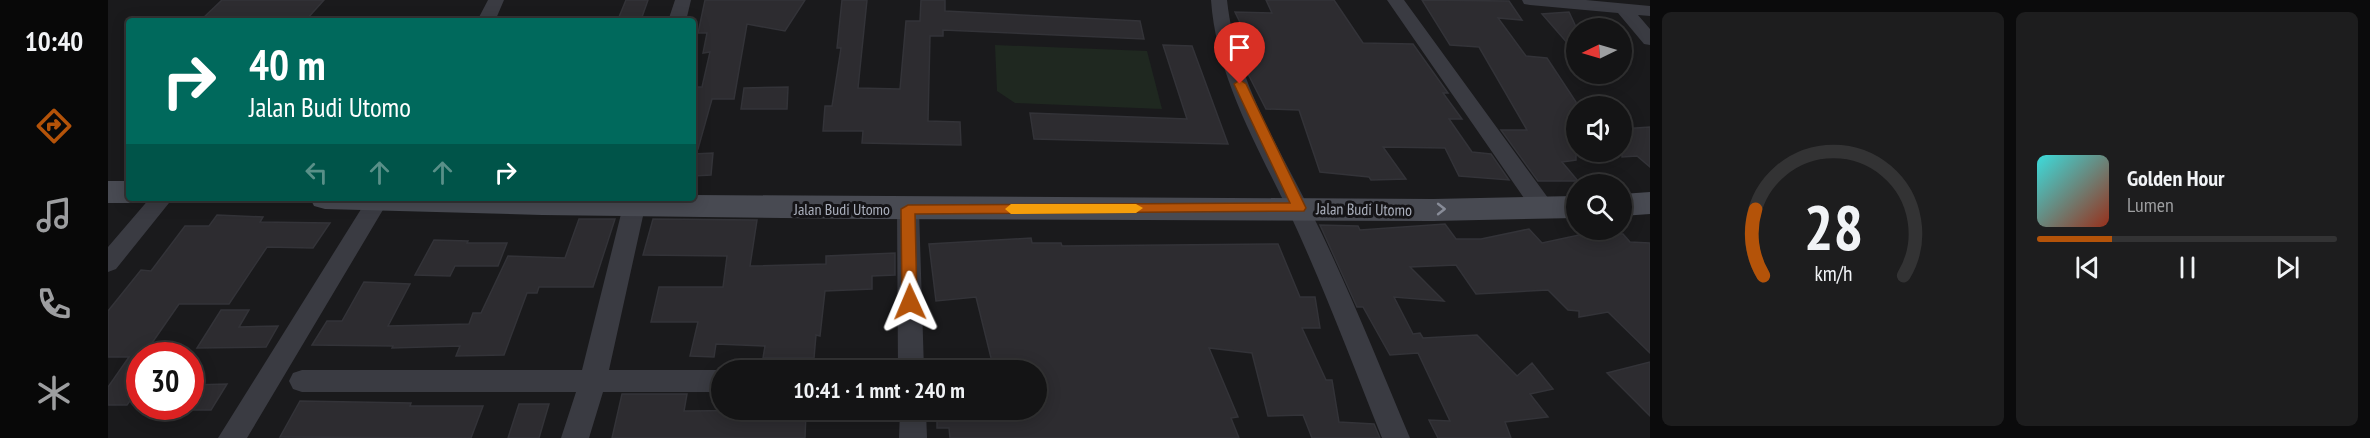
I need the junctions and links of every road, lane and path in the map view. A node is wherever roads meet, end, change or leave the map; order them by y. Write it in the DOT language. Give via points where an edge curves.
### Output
graph roads {
  1 [pos="496,0"];
  2 [pos="683,0"];
  3 [pos="1219,0"];
  4 [pos="1395,0"];
  5 [pos="1530,0"];
  6 [pos="1624,9"];
  7 [pos="1650,11"];
  8 [pos="487,18"];
  9 [pos="678,18"];
  10 [pos="1650,40"];
  11 [pos="108,192"];
  12 [pos="126,192"];
  13 [pos="160,201"];
  14 [pos="377,201"];
  15 [pos="550,201"];
  16 [pos="636,202"];
  17 [pos="1650,203"];
  18 [pos="1632,204"];
  19 [pos="1566,207"];
  20 [pos="1299,208"];
  21 [pos="1542,208"];
  22 [pos="908,209"];
  23 [pos="108,264"];
  24 [pos="911,360"];
  25 [pos="593,380"];
  26 [pos="302,381"];
  27 [pos="711,381"];
  28 [pos="913,420"];
  29 [pos="232,438"];
  30 [pos="574,438"];
  31 [pos="913,438"];
  32 [pos="1396,438"];
  1 -- 8 [label="street"];
  2 -- 9 [label="street"];
  3 -- 20 [label="street" via="1225,48"];
  4 -- 21 [label="street"];
  5 -- 6 [label="street"];
  6 -- 7 [label="street"];
  6 -- 10 [label="street"];
  11 -- 12 [label="street"];
  13 -- 23 [label="street"];
  14 -- 29 [label="street"];
  15 -- 16 [label="street, Jalan Budi Utomo"];
  16 -- 22 [label="street, Jalan Budi Utomo"];
  16 -- 25 [label="street"];
  17 -- 18 [label="street"];
  19 -- 21 [label="street, Jalan Budi Utomo"];
  20 -- 21 [label="street, Jalan Budi Utomo, one-way"];
  20 -- 22 [label="street, Jalan Budi Utomo"];
  20 -- 32 [label="street"];
  22 -- 24 [label="street"];
  25 -- 26 [label="street"];
  25 -- 27 [label="street"];
  25 -- 30 [label="street"];
  28 -- 31 [label="street"];
}
